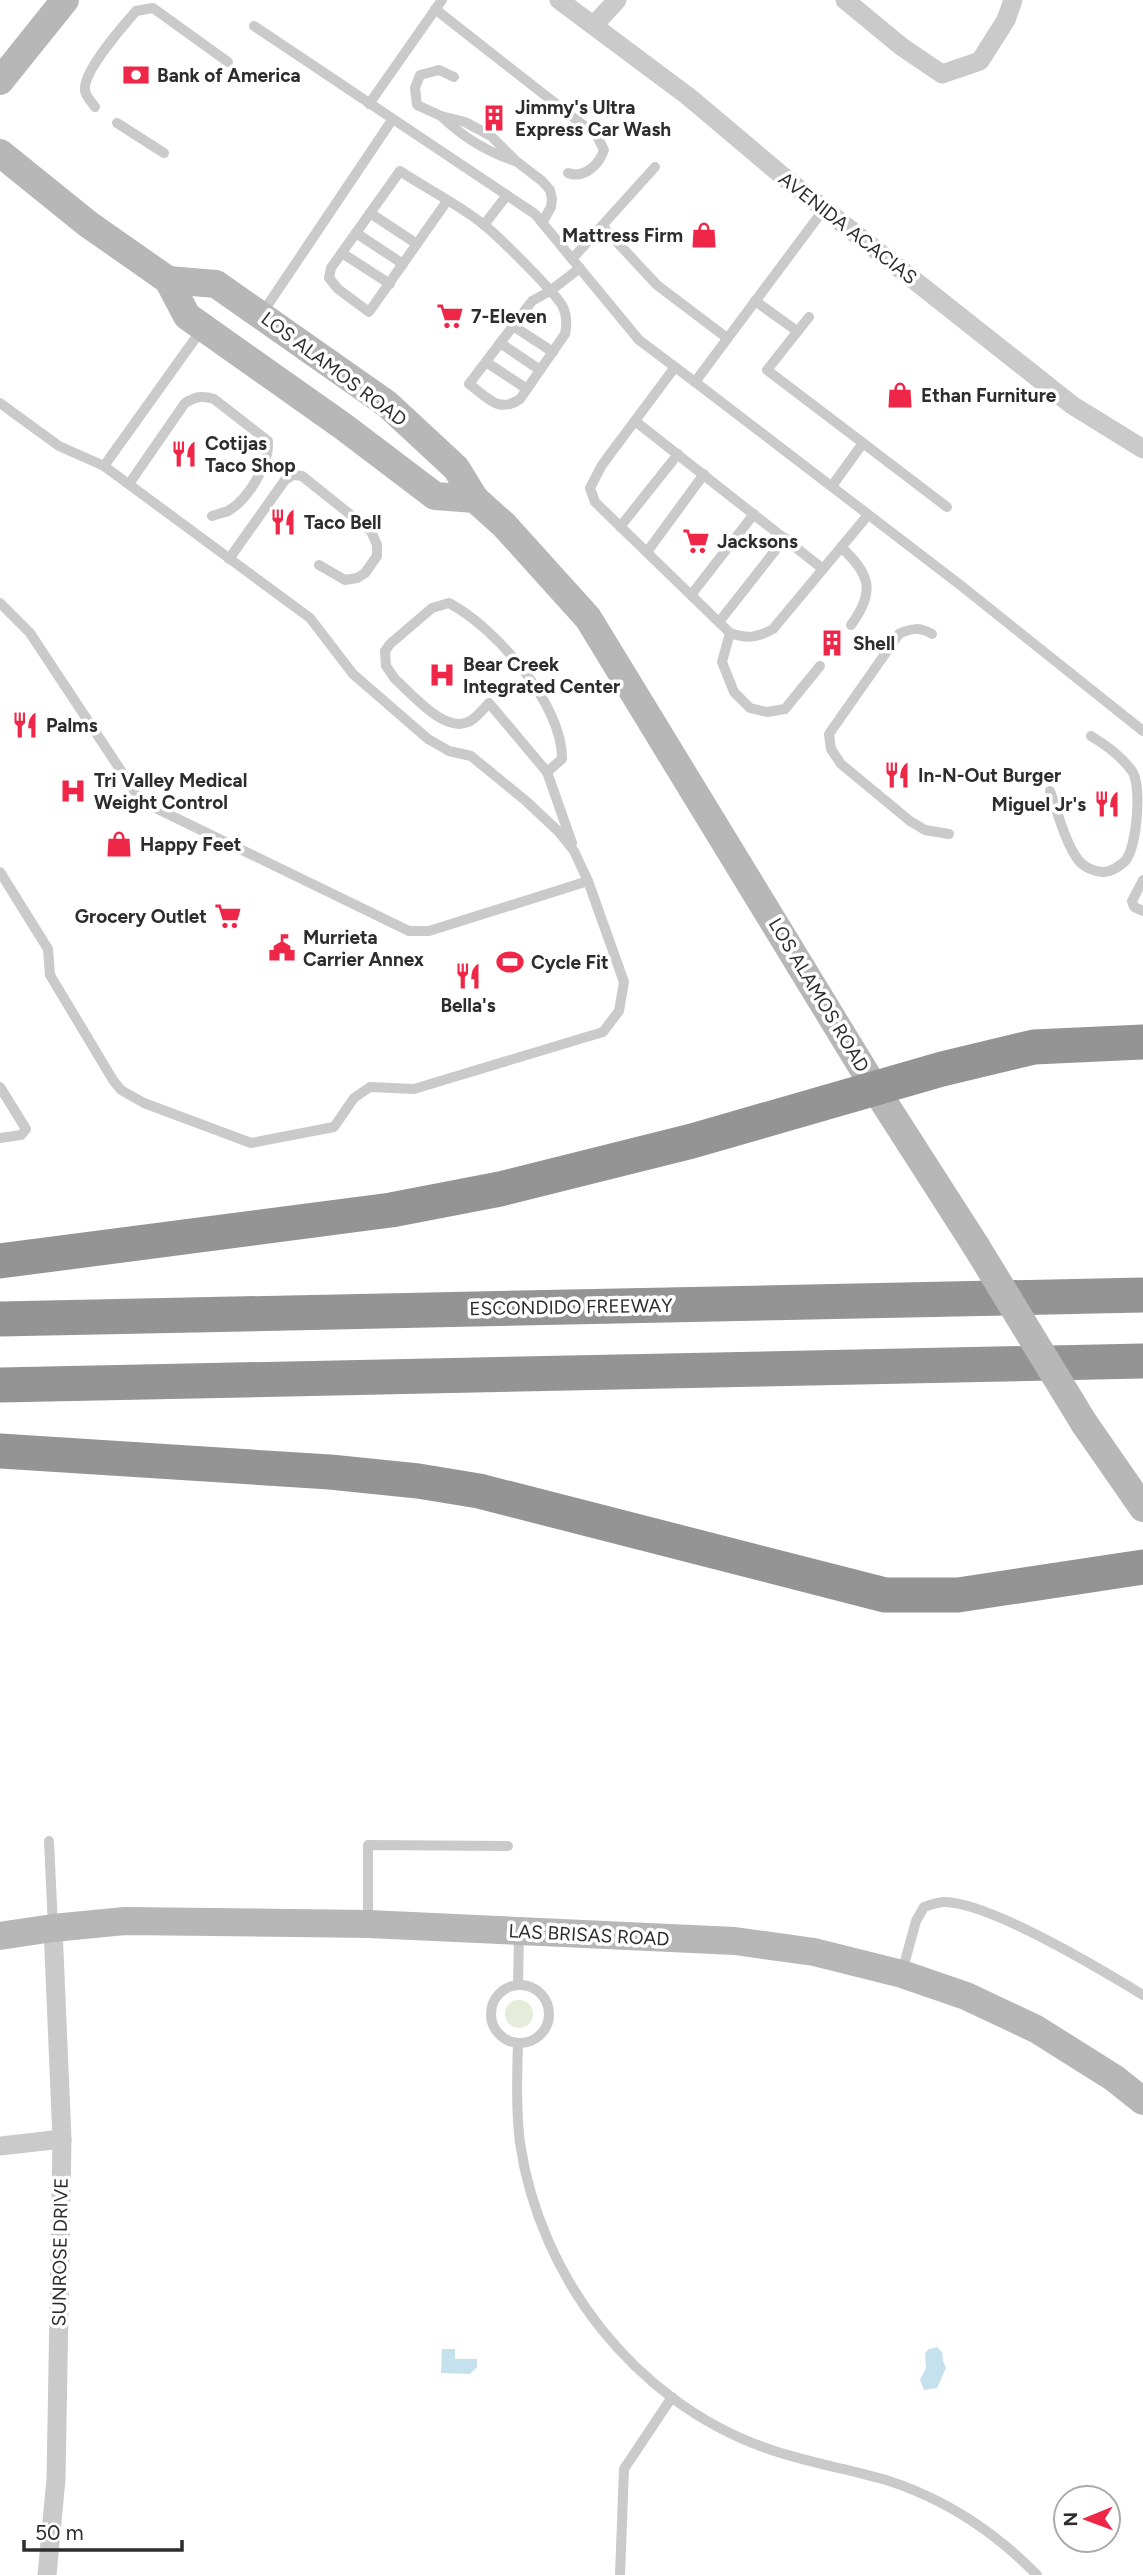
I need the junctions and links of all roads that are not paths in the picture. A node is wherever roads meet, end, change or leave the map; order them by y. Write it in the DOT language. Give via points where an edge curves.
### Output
graph roads {
  1 [pos="65,0"];
  2 [pos="442,0"];
  3 [pos="559,0"];
  4 [pos="617,0"];
  5 [pos="845,0"];
  6 [pos="1013,0"];
  7 [pos="435,9"];
  8 [pos="595,24"];
  9 [pos="254,26"];
  10 [pos="228,62"];
  11 [pos="454,77"];
  12 [pos="0,82"];
  13 [pos="369,104"];
  14 [pos="95,107"];
  15 [pos="392,120"];
  16 [pos="117,123"];
  17 [pos="0,153"];
  18 [pos="164,153"];
  19 [pos="655,167"];
  20 [pos="568,173"];
  21 [pos="507,195"];
  22 [pos="447,201"];
  23 [pos="824,209"];
  24 [pos="370,213"];
  25 [pos="542,223"];
  26 [pos="484,225"];
  27 [pos="602,226"];
  28 [pos="356,233"];
  29 [pos="417,244"];
  30 [pos="342,253"];
  31 [pos="572,259"];
  32 [pos="403,264"];
  33 [pos="580,268"];
  34 [pos="168,280"];
  35 [pos="390,284"];
  36 [pos="550,291"];
  37 [pos="755,301"];
  38 [pos="261,315"];
  39 [pos="809,317"];
  40 [pos="513,326"];
  41 [pos="203,327"];
  42 [pos="797,331"];
  43 [pos="727,338"];
  44 [pos="500,343"];
  45 [pos="553,352"];
  46 [pos="486,362"];
  47 [pos="675,367"];
  48 [pos="540,370"];
  49 [pos="695,382"];
  50 [pos="527,389"];
  51 [pos="0,402"];
  52 [pos="635,421"];
  53 [pos="863,443"];
  54 [pos="1143,449"];
  55 [pos="678,454"];
  56 [pos="104,466"];
  57 [pos="704,474"];
  58 [pos="129,484"];
  59 [pos="832,486"];
  60 [pos="475,499"];
  61 [pos="947,507"];
  62 [pos="754,514"];
  63 [pos="868,515"];
  64 [pos="212,516"];
  65 [pos="620,527"];
  66 [pos="785,538"];
  67 [pos="841,547"];
  68 [pos="647,552"];
  69 [pos="229,559"];
  70 [pos="319,565"];
  71 [pos="823,569"];
  72 [pos="691,595"];
  73 [pos="0,603"];
  74 [pos="719,622"];
  75 [pos="851,625"];
  76 [pos="730,633"];
  77 [pos="932,634"];
  78 [pos="820,666"];
  79 [pos="1143,731"];
  80 [pos="1091,736"];
  81 [pos="547,772"];
  82 [pos="1050,791"];
  83 [pos="949,834"];
  84 [pos="574,850"];
  85 [pos="0,872"];
  86 [pos="1143,880"];
  87 [pos="588,881"];
  88 [pos="1143,911"];
  89 [pos="1143,1042"];
  90 [pos="0,1087"];
  91 [pos="876,1090"];
  92 [pos="0,1138"];
  93 [pos="0,1261"];
  94 [pos="1143,1296"];
  95 [pos="0,1320"];
  96 [pos="1143,1361"];
  97 [pos="0,1385"];
  98 [pos="0,1451"];
  99 [pos="1143,1508"];
  100 [pos="1143,1567"];
  101 [pos="49,1841"];
  102 [pos="508,1846"];
  103 [pos="368,1924"];
  104 [pos="53,1928"];
  105 [pos="519,1931"];
  106 [pos="0,1936"];
  107 [pos="902,1974"];
  108 [pos="518,1985"];
  109 [pos="1143,1995"];
  110 [pos="518,2043"];
  111 [pos="1143,2101"];
  112 [pos="62,2138"];
  113 [pos="0,2146"];
  114 [pos="672,2397"];
  115 [pos="47,2575"];
  116 [pos="620,2575"];
  117 [pos="1037,2575"];
  1 -- 12 [label="main road"];
  2 -- 7 [label="lane"];
  3 -- 8 [label="street, AVENIDA ACACIAS"];
  4 -- 8 [label="street"];
  5 -- 6 [label="street" via="942,74 980,61"];
  7 -- 13 [label="lane"];
  7 -- 20 [label="lane" via="597,136 604,150 601,159 582,174"];
  8 -- 23 [label="street, AVENIDA ACACIAS"];
  9 -- 13 [label="lane"];
  10 -- 14 [label="lane" via="153,8 136,11 88,74 86,93"];
  11 -- 25 [label="lane" via="444,71 420,75 416,81 418,105 491,136 542,181 550,190 551,208"];
  13 -- 15 [label="lane"];
  15 -- 21 [label="lane"];
  15 -- 38 [label="lane"];
  16 -- 18 [label="lane"];
  17 -- 34 [label="main road" via="88,224"];
  19 -- 27 [label="lane"];
  21 -- 25 [label="lane"];
  21 -- 26 [label="lane"];
  22 -- 24 [label="lane" via="400,171"];
  22 -- 26 [label="lane"];
  22 -- 29 [label="lane"];
  23 -- 37 [label="lane"];
  23 -- 54 [label="street, AVENIDA ACACIAS" via="1072,405"];
  24 -- 28 [label="lane"];
  24 -- 29 [label="lane"];
  25 -- 31 [label="lane"];
  26 -- 36 [label="lane"];
  27 -- 31 [label="lane"];
  27 -- 43 [label="lane" via="657,285"];
  28 -- 30 [label="lane"];
  28 -- 32 [label="lane"];
  29 -- 32 [label="lane"];
  30 -- 35 [label="lane"];
  30 -- 35 [label="lane" via="329,278 369,312"];
  31 -- 33 [label="lane"];
  32 -- 35 [label="lane"];
  33 -- 36 [label="lane"];
  33 -- 47 [label="lane" via="639,340"];
  34 -- 38 [label="main road, LOS ALAMOS ROAD" via="216,284"];
  34 -- 41 [label="main road" via="187,316"];
  36 -- 40 [label="lane" via="532,301"];
  36 -- 45 [label="lane" via="562,304 567,324"];
  37 -- 42 [label="lane"];
  37 -- 43 [label="lane"];
  38 -- 60 [label="main road, LOS ALAMOS ROAD" via="387,404 456,468"];
  39 -- 42 [label="lane"];
  40 -- 44 [label="lane"];
  40 -- 45 [label="lane"];
  41 -- 56 [label="lane"];
  41 -- 60 [label="main road" via="435,496"];
  42 -- 53 [label="lane" via="767,370"];
  43 -- 49 [label="lane"];
  44 -- 46 [label="lane"];
  44 -- 48 [label="lane"];
  45 -- 48 [label="lane"];
  46 -- 50 [label="lane"];
  46 -- 50 [label="lane" via="470,384 494,402 511,405"];
  47 -- 49 [label="lane"];
  47 -- 52 [label="lane"];
  48 -- 50 [label="lane"];
  49 -- 59 [label="lane"];
  51 -- 56 [label="lane" via="66,450"];
  52 -- 55 [label="lane"];
  52 -- 65 [label="lane" via="590,488 595,502"];
  53 -- 59 [label="lane"];
  53 -- 61 [label="lane"];
  55 -- 57 [label="lane"];
  55 -- 65 [label="lane"];
  56 -- 58 [label="lane"];
  57 -- 62 [label="lane"];
  57 -- 68 [label="lane"];
  58 -- 64 [label="lane" via="185,403 194,397 214,399 268,441 269,454 241,502"];
  58 -- 69 [label="lane"];
  59 -- 63 [label="lane"];
  60 -- 91 [label="main road, LOS ALAMOS ROAD" via="589,618"];
  62 -- 66 [label="lane"];
  62 -- 72 [label="lane"];
  63 -- 67 [label="lane"];
  63 -- 79 [label="lane"];
  65 -- 68 [label="lane"];
  66 -- 71 [label="lane"];
  66 -- 74 [label="lane"];
  67 -- 71 [label="lane"];
  67 -- 75 [label="lane" via="859,564 867,586 863,609"];
  68 -- 72 [label="lane"];
  69 -- 70 [label="lane" via="293,475 303,476 371,531 377,545 377,556 357,579 345,580"];
  69 -- 84 [label="lane" via="310,618 353,674 398,714 428,739 479,762"];
  71 -- 76 [label="lane" via="773,628 745,638"];
  72 -- 74 [label="lane"];
  73 -- 87 [label="lane" via="30,633 141,801 409,932 429,930"];
  74 -- 76 [label="lane"];
  76 -- 78 [label="lane" via="722,662 734,692 750,708 767,712 785,709"];
  77 -- 83 [label="lane" via="909,629 899,635 829,734 831,749 841,764 910,821 925,830"];
  80 -- 82 [label="lane" via="1133,773 1135,825 1126,860 1107,872 1096,872 1080,862"];
  81 -- 81 [label="lane" via="489,703 470,722 448,723 395,679 386,666 386,651 393,640 432,608 449,603 496,638 537,688 562,746 562,759"];
  81 -- 84 [label="lane"];
  84 -- 87 [label="lane"];
  85 -- 87 [label="lane" via="48,949 50,975 121,1090 251,1143 334,1127 354,1098 370,1087 414,1089 603,1031 619,1011 624,982"];
  86 -- 88 [label="lane" via="1132,901"];
  89 -- 91 [label="highway" via="1034,1047"];
  90 -- 92 [label="lane" via="26,1129 21,1136"];
  91 -- 93 [label="highway" via="551,1176 391,1210"];
  91 -- 99 [label="main road, LOS ALAMOS ROAD, bridge" via="1084,1423"];
  94 -- 95 [label="highway, ESCONDIDO FREEWAY"];
  96 -- 97 [label="highway"];
  98 -- 100 [label="highway" via="418,1481 479,1491 885,1595 958,1595"];
  101 -- 104 [label="lane"];
  102 -- 103 [label="lane" via="368,1845"];
  103 -- 104 [label="main road, LAS BRISAS ROAD" via="125,1921"];
  103 -- 105 [label="main road, LAS BRISAS ROAD"];
  104 -- 106 [label="main road, LAS BRISAS ROAD"];
  104 -- 112 [label="street, SUNROSE DRIVE"];
  105 -- 107 [label="main road, LAS BRISAS ROAD" via="736,1941 814,1952"];
  105 -- 108 [label="lane"];
  107 -- 109 [label="lane" via="924,1907 944,1901 1004,1921"];
  107 -- 111 [label="main road, LAS BRISAS ROAD" via="966,1996 1036,2029"];
  108 -- 110 [label="lane" via="497,1996 491,2015 496,2031"];
  108 -- 110 [label="lane" via="537,1991 548,2013 540,2034"];
  110 -- 114 [label="lane" via="520,2144 544,2231 573,2291 599,2327"];
  112 -- 113 [label="street"];
  112 -- 115 [label="street, SUNROSE DRIVE" via="56,2479"];
  114 -- 116 [label="lane" via="624,2469"];
  114 -- 117 [label="lane" via="744,2440 890,2482 941,2504 1013,2551"];
}
